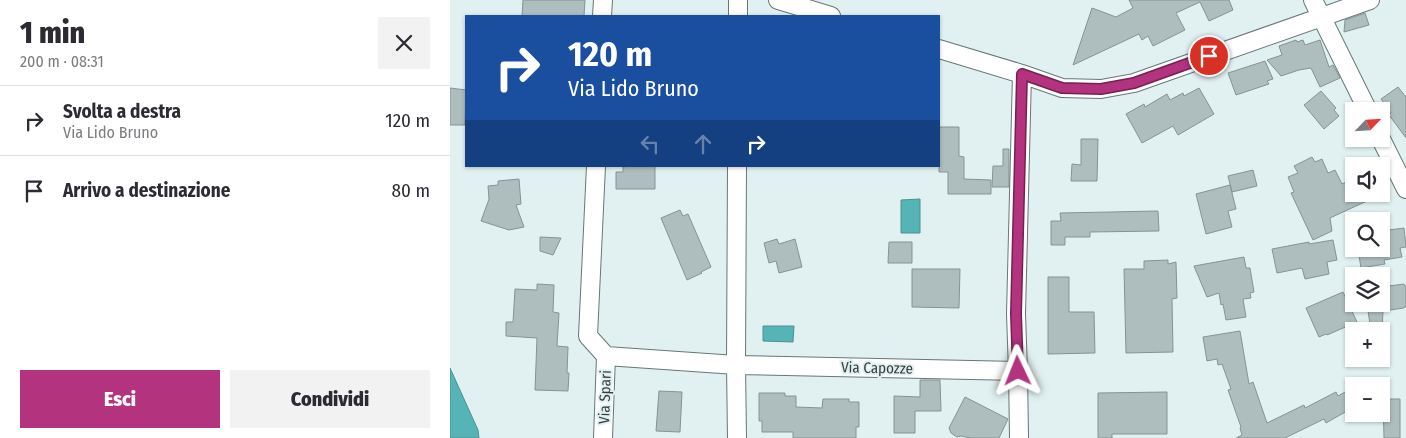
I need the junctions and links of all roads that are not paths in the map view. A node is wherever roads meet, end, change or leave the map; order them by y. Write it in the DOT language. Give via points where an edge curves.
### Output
graph roads {
  1 [pos="603,0"];
  2 [pos="738,0"];
  3 [pos="778,0"];
  4 [pos="1313,0"];
  5 [pos="1370,0"];
  6 [pos="602,15"];
  7 [pos="738,15"];
  8 [pos="828,15"];
  9 [pos="1321,16"];
  10 [pos="940,49"];
  11 [pos="1022,74"];
  12 [pos="1364,102"];
  13 [pos="1386,148"];
  14 [pos="596,167"];
  15 [pos="737,167"];
  16 [pos="1406,189"];
  17 [pos="606,356"];
  18 [pos="736,365"];
  19 [pos="1018,371"];
  20 [pos="603,438"];
  21 [pos="737,438"];
  22 [pos="1018,438"];
  1 -- 6 [label="street"];
  2 -- 7 [label="street"];
  3 -- 8 [label="street"];
  4 -- 9 [label="street"];
  5 -- 9 [label="street"];
  9 -- 11 [label="street" via="1134,83 1101,89 1062,88"];
  9 -- 12 [label="street"];
  10 -- 11 [label="street"];
  11 -- 19 [label="street" via="1016,314"];
  13 -- 16 [label="street"];
  14 -- 17 [label="street" via="588,336"];
  15 -- 18 [label="street"];
  17 -- 18 [label="street, Via Capozze"];
  17 -- 20 [label="street, Via Spari"];
  18 -- 19 [label="street, Via Capozze"];
  18 -- 21 [label="street"];
  19 -- 22 [label="street"];
}
